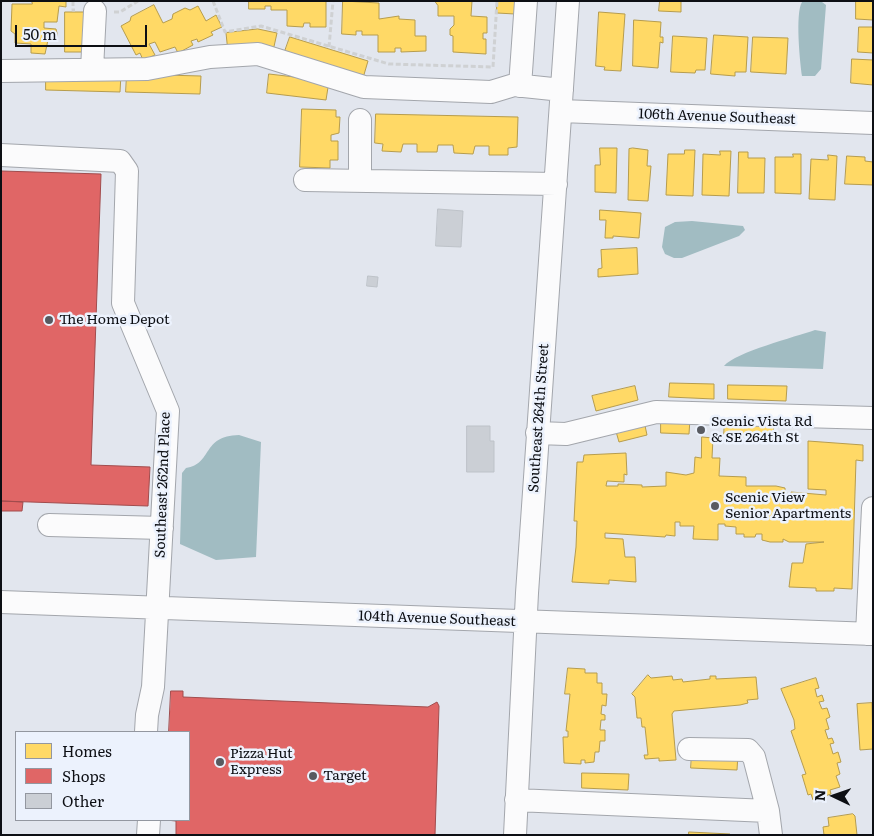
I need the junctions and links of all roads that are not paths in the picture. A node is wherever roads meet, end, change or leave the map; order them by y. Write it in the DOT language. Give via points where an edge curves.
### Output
graph roads {
  1 [pos="526,1"];
  2 [pos="568,1"];
  3 [pos="94,11"];
  4 [pos="92,69"];
  5 [pos="1,71"];
  6 [pos="520,86"];
  7 [pos="562,100"];
  8 [pos="360,120"];
  9 [pos="873,123"];
  10 [pos="1,155"];
  11 [pos="305,180"];
  12 [pos="360,181"];
  13 [pos="556,184"];
  14 [pos="873,418"];
  15 [pos="538,433"];
  16 [pos="873,508"];
  17 [pos="49,526"];
  18 [pos="162,528"];
  19 [pos="1,602"];
  20 [pos="157,608"];
  21 [pos="525,622"];
  22 [pos="870,634"];
  23 [pos="146,731"];
  24 [pos="690,749"];
  25 [pos="516,800"];
  26 [pos="768,811"];
  27 [pos="149,821"];
  28 [pos="148,835"];
  29 [pos="515,835"];
  30 [pos="771,835"];
  1 -- 6 [label="street"];
  2 -- 7 [label="street, Southeast 264th Street"];
  3 -- 4 [label="street"];
  4 -- 5 [label="street, 106th Avenue Southeast"];
  4 -- 6 [label="street, 106th Avenue Southeast" via="147,69 210,57 258,54 364,87 491,92"];
  6 -- 7 [label="street, 106th Avenue Southeast"];
  7 -- 9 [label="street, 106th Avenue Southeast"];
  7 -- 13 [label="street, Southeast 264th Street"];
  8 -- 12 [label="street"];
  10 -- 18 [label="street, Southeast 262nd Place" via="120,161 127,171 123,303 168,411"];
  11 -- 12 [label="street"];
  12 -- 13 [label="street"];
  13 -- 15 [label="street, Southeast 264th Street"];
  14 -- 15 [label="street" via="656,412 566,434"];
  15 -- 21 [label="street, Southeast 264th Street"];
  16 -- 22 [label="street"];
  17 -- 18 [label="street"];
  18 -- 20 [label="street, Southeast 262nd Place"];
  19 -- 20 [label="street, 104th Avenue Southeast"];
  20 -- 21 [label="street, 104th Avenue Southeast"];
  20 -- 23 [label="street, Southeast 262nd Place" via="153,687 146,715"];
  21 -- 22 [label="street, 104th Avenue Southeast"];
  21 -- 25 [label="street, Southeast 264th Street"];
  24 -- 26 [label="street" via="748,750 754,757"];
  25 -- 26 [label="street"];
  25 -- 29 [label="street, Southeast 264th Street"];
  26 -- 30 [label="street"];
  27 -- 28 [label="street"];
}
